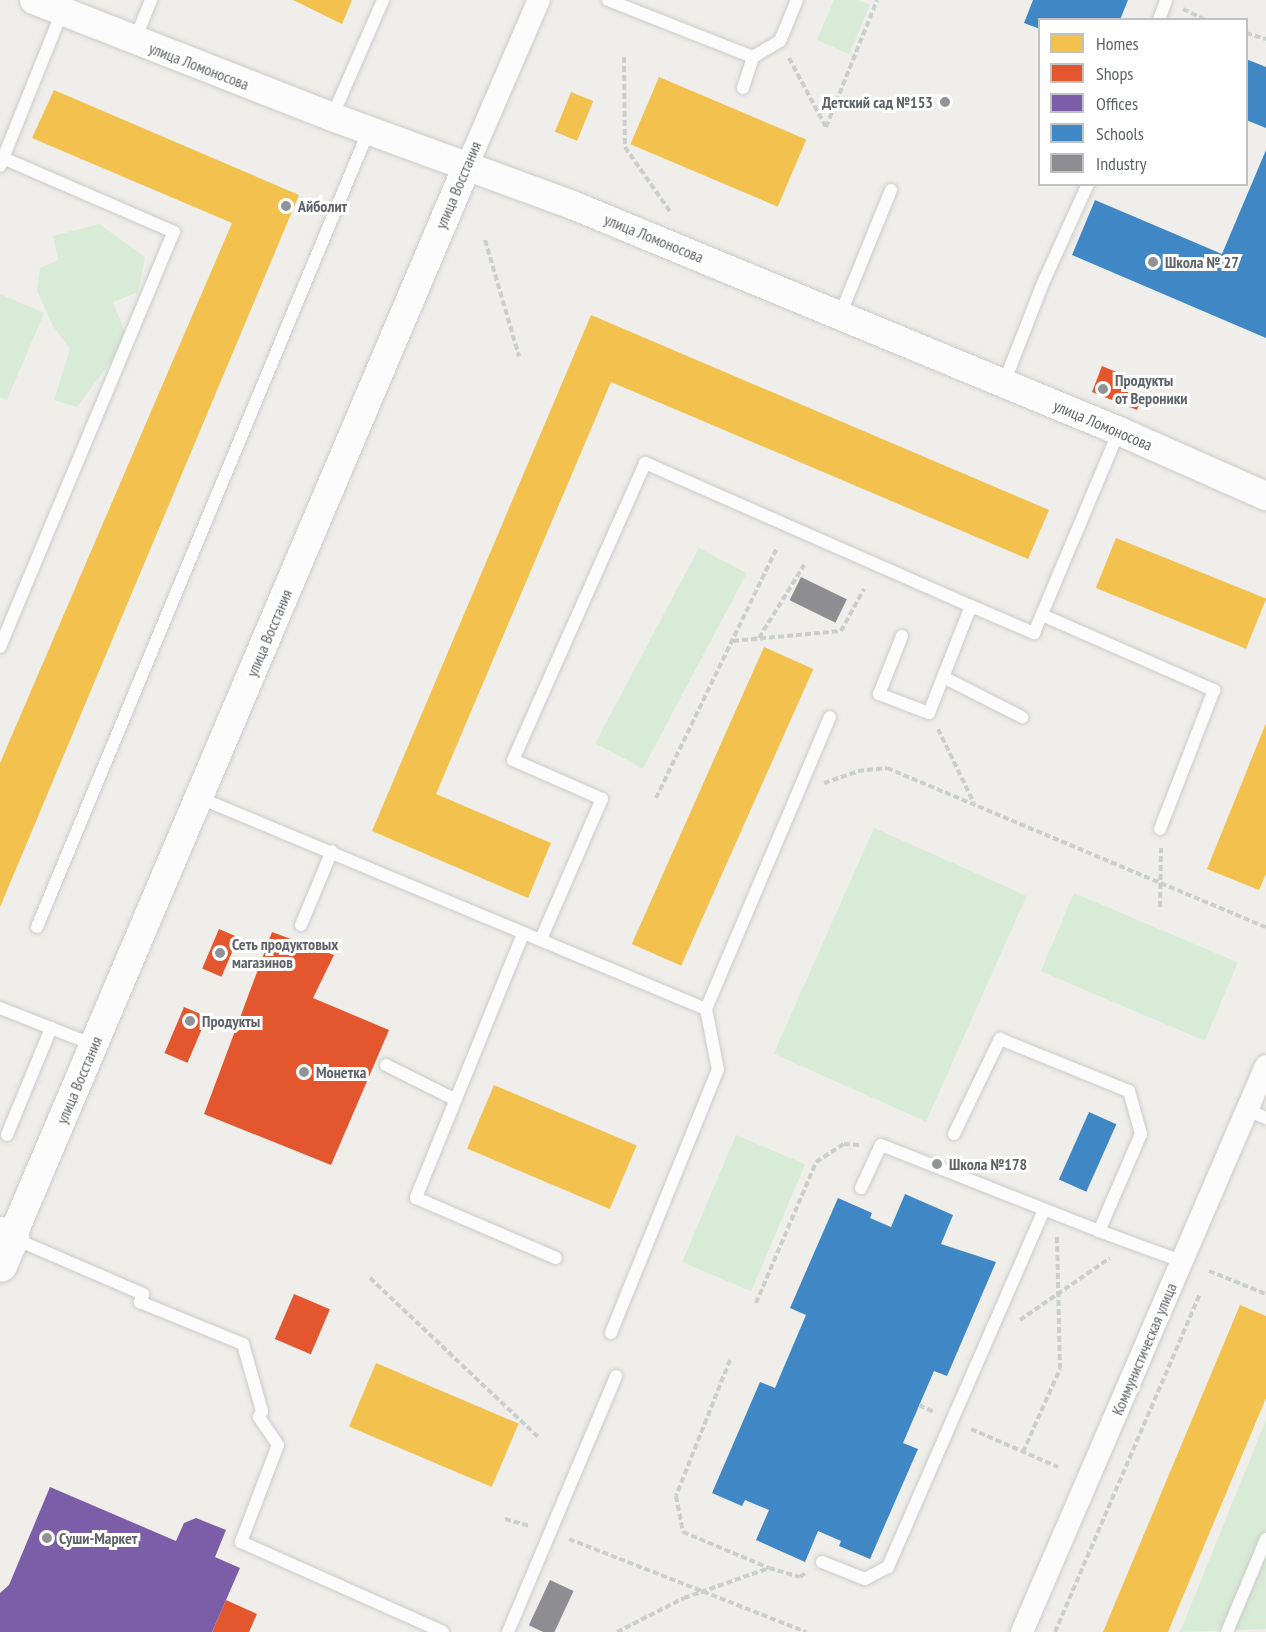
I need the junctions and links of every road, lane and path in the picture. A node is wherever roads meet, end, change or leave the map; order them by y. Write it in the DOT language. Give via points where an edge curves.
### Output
graph roads {
  1 [pos="34,0"];
  2 [pos="151,0"];
  3 [pos="383,0"];
  4 [pos="539,0"];
  5 [pos="608,0"];
  6 [pos="797,0"];
  7 [pos="877,0"];
  8 [pos="1166,1"];
  9 [pos="62,12"];
  10 [pos="1160,18"];
  11 [pos="1248,34"];
  12 [pos="1266,39"];
  13 [pos="135,41"];
  14 [pos="780,41"];
  15 [pos="624,57"];
  16 [pos="753,57"];
  17 [pos="743,88"];
  18 [pos="332,117"];
  19 [pos="369,130"];
  20 [pos="2,162"];
  21 [pos="467,166"];
  22 [pos="1088,186"];
  23 [pos="891,190"];
  24 [pos="672,213"];
  25 [pos="485,240"];
  26 [pos="840,315"];
  27 [pos="519,356"];
  28 [pos="1004,383"];
  29 [pos="1119,431"];
  30 [pos="1266,496"];
  31 [pos="777,548"];
  32 [pos="804,565"];
  33 [pos="864,589"];
  34 [pos="971,606"];
  35 [pos="1041,615"];
  36 [pos="902,636"];
  37 [pos="759,639"];
  38 [pos="732,641"];
  39 [pos="0,647"];
  40 [pos="943,677"];
  41 [pos="928,713"];
  42 [pos="830,717"];
  43 [pos="1022,717"];
  44 [pos="798,792"];
  45 [pos="200,798"];
  46 [pos="656,798"];
  47 [pos="975,804"];
  48 [pos="1160,830"];
  49 [pos="332,851"];
  50 [pos="1162,880"];
  51 [pos="1160,907"];
  52 [pos="301,926"];
  53 [pos="37,927"];
  54 [pos="1266,927"];
  55 [pos="523,934"];
  56 [pos="541,939"];
  57 [pos="0,1008"];
  58 [pos="706,1009"];
  59 [pos="51,1028"];
  60 [pos="94,1045"];
  61 [pos="386,1065"];
  62 [pos="1266,1066"];
  63 [pos="456,1100"];
  64 [pos="1257,1114"];
  65 [pos="954,1134"];
  66 [pos="7,1135"];
  67 [pos="881,1145"];
  68 [pos="861,1188"];
  69 [pos="1043,1212"];
  70 [pos="1057,1216"];
  71 [pos="1099,1231"];
  72 [pos="1131,1244"];
  73 [pos="4,1245"];
  74 [pos="556,1258"];
  75 [pos="1214,1260"];
  76 [pos="1181,1261"];
  77 [pos="1209,1271"];
  78 [pos="370,1278"];
  79 [pos="1058,1293"];
  80 [pos="1266,1294"];
  81 [pos="756,1303"];
  82 [pos="611,1333"];
  83 [pos="984,1346"];
  84 [pos="730,1360"];
  85 [pos="616,1376"];
  86 [pos="919,1405"];
  87 [pos="952,1420"];
  88 [pos="539,1438"];
  89 [pos="1023,1452"];
  90 [pos="1058,1467"];
  91 [pos="506,1519"];
  92 [pos="552,1533"];
  93 [pos="1266,1539"];
  94 [pos="822,1562"];
  95 [pos="769,1568"];
  96 [pos="704,1591"];
  97 [pos="443,1632"];
  98 [pos="508,1632"];
  99 [pos="617,1632"];
  100 [pos="806,1632"];
  101 [pos="1022,1632"];
  102 [pos="1055,1632"];
  103 [pos="1227,1632"];
  1 -- 9 [label="street, улица Ломоносова"];
  2 -- 13 [label="lane"];
  3 -- 18 [label="lane"];
  4 -- 21 [label="street, улица Восстания"];
  5 -- 16 [label="lane"];
  6 -- 14 [label="lane"];
  7 -- 14 [label="path" via="826,127"];
  8 -- 10 [label="lane"];
  9 -- 13 [label="street, улица Ломоносова"];
  9 -- 20 [label="lane"];
  11 -- 12 [label="path"];
  13 -- 18 [label="street, улица Ломоносова"];
  14 -- 16 [label="lane"];
  15 -- 24 [label="path" via="625,147"];
  16 -- 17 [label="lane"];
  18 -- 19 [label="street, улица Ломоносова"];
  19 -- 21 [label="street, улица Ломоносова"];
  19 -- 53 [label="lane"];
  20 -- 39 [label="lane" via="174,232"];
  21 -- 26 [label="street, улица Ломоносова"];
  21 -- 45 [label="street, улица Восстания"];
  22 -- 28 [label="lane" via="1043,283"];
  23 -- 26 [label="lane"];
  25 -- 27 [label="path"];
  26 -- 28 [label="street, улица Ломоносова"];
  28 -- 29 [label="street, улица Ломоносова"];
  29 -- 30 [label="street, улица Ломоносова"];
  29 -- 35 [label="lane"];
  31 -- 38 [label="path"];
  32 -- 37 [label="path"];
  33 -- 37 [label="path" via="841,631"];
  34 -- 35 [label="lane" via="1034,633"];
  34 -- 40 [label="lane"];
  34 -- 56 [label="lane" via="645,463 513,760 602,799"];
  35 -- 48 [label="lane" via="1214,690"];
  36 -- 41 [label="lane" via="879,694"];
  37 -- 38 [label="path"];
  38 -- 46 [label="path"];
  40 -- 41 [label="lane"];
  40 -- 43 [label="lane"];
  41 -- 47 [label="path"];
  42 -- 44 [label="lane"];
  44 -- 47 [label="path" via="858,771 887,768"];
  44 -- 58 [label="lane"];
  45 -- 49 [label="lane"];
  45 -- 60 [label="street, улица Восстания"];
  47 -- 50 [label="path"];
  48 -- 50 [label="path"];
  49 -- 52 [label="lane"];
  49 -- 55 [label="lane"];
  50 -- 51 [label="path"];
  50 -- 54 [label="path"];
  55 -- 56 [label="lane"];
  55 -- 63 [label="lane"];
  56 -- 58 [label="lane"];
  57 -- 59 [label="lane"];
  58 -- 82 [label="lane" via="718,1070"];
  59 -- 60 [label="lane"];
  59 -- 66 [label="lane"];
  60 -- 73 [label="street, улица Восстания"];
  61 -- 63 [label="lane"];
  62 -- 64 [label="street, Коммунистическая улица"];
  63 -- 74 [label="lane" via="416,1198"];
  64 -- 76 [label="street, Коммунистическая улица"];
  65 -- 71 [label="lane" via="1000,1039 1129,1091 1141,1134"];
  67 -- 68 [label="lane"];
  67 -- 69 [label="lane"];
  67 -- 81 [label="path" via="844,1144 816,1162"];
  69 -- 70 [label="lane"];
  69 -- 83 [label="lane"];
  70 -- 71 [label="lane"];
  70 -- 79 [label="path"];
  71 -- 72 [label="lane"];
  72 -- 76 [label="lane"];
  72 -- 79 [label="path"];
  73 -- 97 [label="lane" via="143,1294 140,1302 243,1344 262,1411 259,1417 278,1445 241,1542"];
  75 -- 77 [label="path"];
  76 -- 101 [label="street, Коммунистическая улица"];
  77 -- 80 [label="path"];
  77 -- 102 [label="path"];
  78 -- 88 [label="path"];
  79 -- 83 [label="path"];
  79 -- 89 [label="path" via="1060,1369"];
  83 -- 87 [label="lane"];
  84 -- 95 [label="path" via="676,1496 681,1523 683,1532"];
  85 -- 92 [label="lane"];
  86 -- 87 [label="path"];
  87 -- 89 [label="path"];
  87 -- 94 [label="lane" via="888,1567 865,1579"];
  89 -- 90 [label="path"];
  91 -- 92 [label="path"];
  92 -- 96 [label="path"];
  92 -- 98 [label="lane"];
  93 -- 103 [label="lane"];
  94 -- 95 [label="path" via="800,1577"];
  95 -- 96 [label="path"];
  96 -- 99 [label="path"];
  96 -- 100 [label="path"];
}
